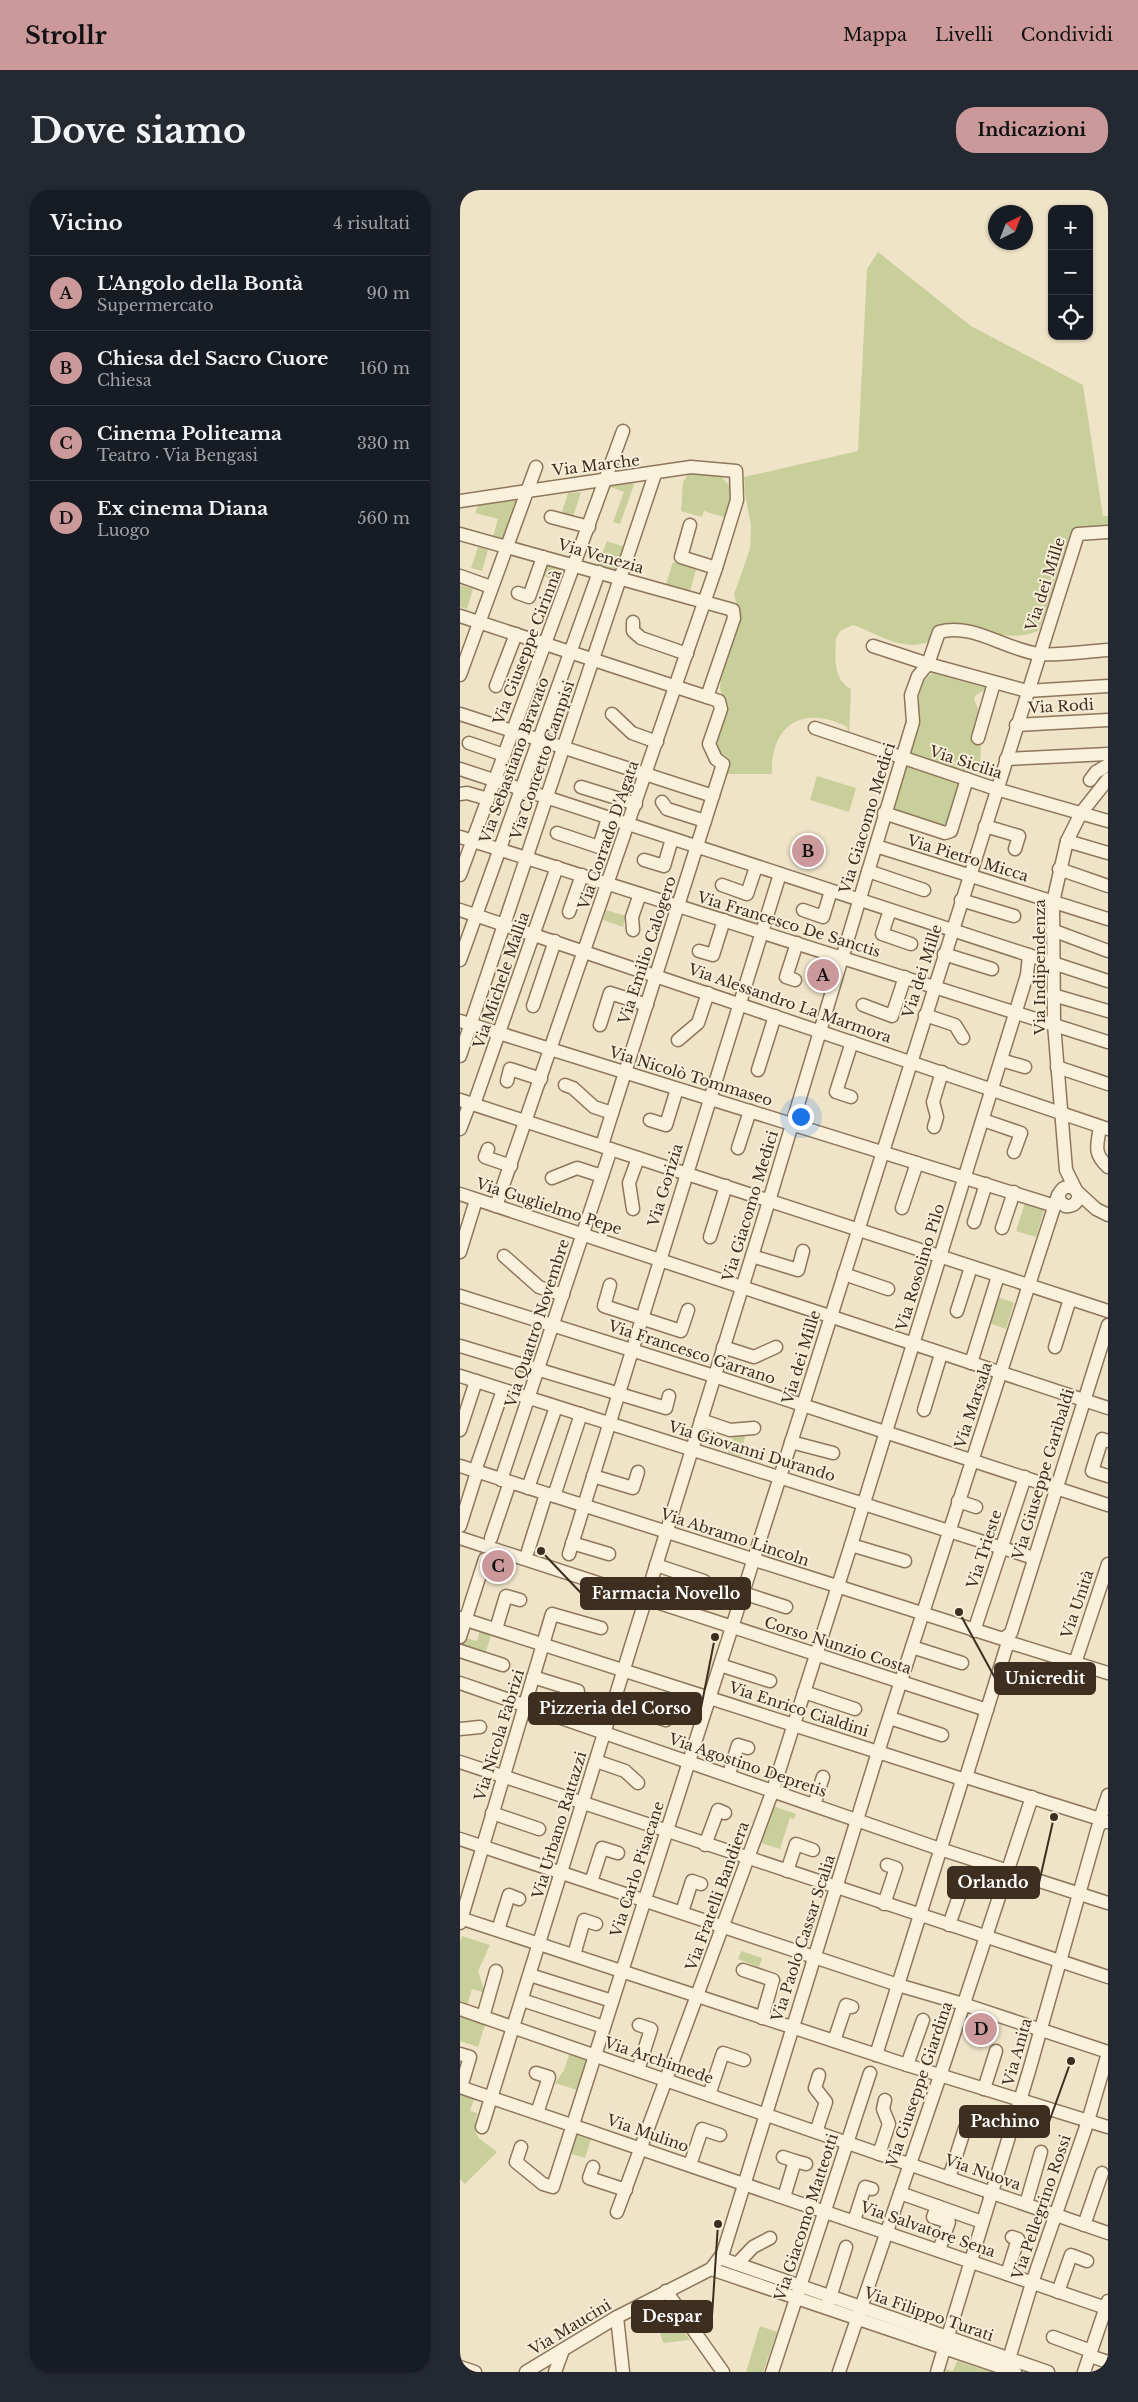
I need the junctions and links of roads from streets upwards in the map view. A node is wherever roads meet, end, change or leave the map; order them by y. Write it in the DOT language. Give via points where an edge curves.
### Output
graph roads {
  1 [pos="623,430"];
  2 [pos="536,467"];
  3 [pos="736,472"];
  4 [pos="655,474"];
  5 [pos="605,480"];
  6 [pos="526,491"];
  7 [pos="460,501"];
  8 [pos="551,517"];
  9 [pos="690,525"];
  10 [pos="589,527"];
  11 [pos="1108,532"];
  12 [pos="460,534"];
  13 [pos="506,547"];
  14 [pos="544,557"];
  15 [pos="575,566"];
  16 [pos="716,568"];
  17 [pos="599,572"];
  18 [pos="460,576"];
  19 [pos="621,579"];
  20 [pos="491,587"];
  21 [pos="518,593"];
  22 [pos="705,602"];
  23 [pos="460,616"];
  24 [pos="479,622"];
  25 [pos="633,622"];
  26 [pos="516,634"];
  27 [pos="546,644"];
  28 [pos="874,646"];
  29 [pos="1108,650"];
  30 [pos="571,652"];
  31 [pos="687,654"];
  32 [pos="1039,654"];
  33 [pos="594,659"];
  34 [pos="928,664"];
  35 [pos="460,675"];
  36 [pos="994,682"];
  37 [pos="496,686"];
  38 [pos="676,686"];
  39 [pos="1108,686"];
  40 [pos="1027,690"];
  41 [pos="713,699"];
  42 [pos="460,714"];
  43 [pos="612,714"];
  44 [pos="1108,720"];
  45 [pos="1016,725"];
  46 [pos="815,728"];
  47 [pos="513,732"];
  48 [pos="978,738"];
  49 [pos="539,740"];
  50 [pos="657,742"];
  51 [pos="469,743"];
  52 [pos="563,748"];
  53 [pos="1108,754"];
  54 [pos="504,755"];
  55 [pos="902,758"];
  56 [pos="1006,759"];
  57 [pos="1108,764"];
  58 [pos="460,770"];
  59 [pos="646,773"];
  60 [pos="967,779"];
  61 [pos="1108,779"];
  62 [pos="1090,780"];
  63 [pos="494,781"];
  64 [pos="582,786"];
  65 [pos="996,788"];
  66 [pos="521,790"];
  67 [pos="460,794"];
  68 [pos="713,796"];
  69 [pos="547,798"];
  70 [pos="488,799"];
  71 [pos="662,802"];
  72 [pos="636,804"];
  73 [pos="884,813"];
  74 [pos="1081,813"];
  75 [pos="608,818"];
  76 [pos="705,821"];
  77 [pos="1108,821"];
  78 [pos="628,825"];
  79 [pos="985,826"];
  80 [pos="557,833"];
  81 [pos="460,837"];
  82 [pos="672,839"];
  83 [pos="473,841"];
  84 [pos="1067,842"];
  85 [pos="876,846"];
  86 [pos="696,847"];
  87 [pos="499,849"];
  88 [pos="1015,849"];
  89 [pos="1108,853"];
  90 [pos="526,858"];
  91 [pos="644,860"];
  92 [pos="557,867"];
  93 [pos="756,867"];
  94 [pos="1059,870"];
  95 [pos="868,871"];
  96 [pos="780,874"];
  97 [pos="460,875"];
  98 [pos="582,875"];
  99 [pos="969,876"];
  100 [pos="608,884"];
  101 [pos="722,886"];
  102 [pos="1108,886"];
  103 [pos="924,890"];
  104 [pos="831,891"];
  105 [pos="640,894"];
  106 [pos="859,900"];
  107 [pos="961,900"];
  108 [pos="1053,902"];
  109 [pos="678,906"];
  110 [pos="460,910"];
  111 [pos="803,910"];
  112 [pos="890,910"];
  113 [pos="569,912"];
  114 [pos="477,916"];
  115 [pos="1014,916"];
  116 [pos="1108,919"];
  117 [pos="724,920"];
  118 [pos="505,925"];
  119 [pos="633,930"];
  120 [pos="952,930"];
  121 [pos="1052,930"];
  122 [pos="762,932"];
  123 [pos="534,934"];
  124 [pos="555,941"];
  125 [pos="797,943"];
  126 [pos="911,944"];
  127 [pos="699,951"];
  128 [pos="1108,951"];
  129 [pos="585,952"];
  130 [pos="944,954"];
  131 [pos="1029,955"];
  132 [pos="842,957"];
  133 [pos="460,960"];
  134 [pos="1052,963"];
  135 [pos="992,969"];
  136 [pos="656,975"];
  137 [pos="905,977"];
  138 [pos="795,980"];
  139 [pos="1108,981"];
  140 [pos="934,986"];
  141 [pos="708,993"];
  142 [pos="1053,995"];
  143 [pos="739,1004"];
  144 [pos="647,1005"];
  145 [pos="532,1006"];
  146 [pos="863,1006"];
  147 [pos="1108,1011"];
  148 [pos="1016,1012"];
  149 [pos="925,1015"];
  150 [pos="775,1016"];
  151 [pos="466,1023"];
  152 [pos="1054,1024"];
  153 [pos="600,1025"];
  154 [pos="819,1031"];
  155 [pos="500,1033"];
  156 [pos="962,1038"];
  157 [pos="678,1040"];
  158 [pos="852,1042"];
  159 [pos="1108,1042"];
  160 [pos="551,1049"];
  161 [pos="460,1056"];
  162 [pos="1001,1060"];
  163 [pos="910,1061"];
  164 [pos="1025,1067"];
  165 [pos="1057,1067"];
  166 [pos="758,1070"];
  167 [pos="625,1072"];
  168 [pos="942,1072"];
  169 [pos="541,1079"];
  170 [pos="506,1081"];
  171 [pos="1108,1084"];
  172 [pos="565,1085"];
  173 [pos="677,1089"];
  174 [pos="992,1089"];
  175 [pos="851,1097"];
  176 [pos="709,1099"];
  177 [pos="468,1102"];
  178 [pos="750,1111"];
  179 [pos="612,1113"];
  180 [pos="1061,1113"];
  181 [pos="650,1120"];
  182 [pos="983,1120"];
  183 [pos="526,1121"];
  184 [pos="791,1124"];
  185 [pos="934,1127"];
  186 [pos="1104,1128"];
  187 [pos="460,1129"];
  188 [pos="607,1147"];
  189 [pos="738,1148"];
  190 [pos="1014,1152"];
  191 [pos="882,1153"];
  192 [pos="485,1157"];
  193 [pos="638,1158"];
  194 [pos="917,1163"];
  195 [pos="511,1166"];
  196 [pos="1108,1167"];
  197 [pos="1066,1170"];
  198 [pos="685,1173"];
  199 [pos="602,1176"];
  200 [pos="552,1178"];
  201 [pos="965,1178"];
  202 [pos="986,1184"];
  203 [pos="726,1186"];
  204 [pos="1077,1191"];
  205 [pos="1014,1192"];
  206 [pos="460,1194"];
  207 [pos="1058,1197"];
  208 [pos="476,1200"];
  209 [pos="769,1201"];
  210 [pos="496,1206"];
  211 [pos="1071,1206"];
  212 [pos="902,1208"];
  213 [pos="633,1209"];
  214 [pos="1107,1215"];
  215 [pos="974,1222"];
  216 [pos="1002,1228"];
  217 [pos="858,1229"];
  218 [pos="583,1235"];
  219 [pos="710,1237"];
  220 [pos="460,1252"];
  221 [pos="804,1252"];
  222 [pos="504,1256"];
  223 [pos="752,1256"];
  224 [pos="940,1257"];
  225 [pos="659,1259"];
  226 [pos="972,1267"];
  227 [pos="844,1274"];
  228 [pos="998,1276"];
  229 [pos="610,1285"];
  230 [pos="1028,1286"];
  231 [pos="742,1288"];
  232 [pos="888,1290"];
  233 [pos="564,1295"];
  234 [pos="460,1296"];
  235 [pos="1070,1299"];
  236 [pos="688,1310"];
  237 [pos="957,1311"];
  238 [pos="1108,1311"];
  239 [pos="830,1317"];
  240 [pos="640,1318"];
  241 [pos="1108,1325"];
  242 [pos="553,1326"];
  243 [pos="913,1344"];
  244 [pos="460,1346"];
  245 [pos="724,1347"];
  246 [pos="776,1347"];
  247 [pos="1055,1347"];
  248 [pos="631,1350"];
  249 [pos="941,1354"];
  250 [pos="970,1363"];
  251 [pos="539,1370"];
  252 [pos="1000,1373"];
  253 [pos="460,1376"];
  254 [pos="714,1376"];
  255 [pos="476,1381"];
  256 [pos="503,1390"];
  257 [pos="618,1393"];
  258 [pos="670,1396"];
  259 [pos="530,1398"];
  260 [pos="1083,1400"];
  261 [pos="803,1405"];
  262 [pos="556,1407"];
  263 [pos="1108,1408"];
  264 [pos="924,1410"];
  265 [pos="581,1414"];
  266 [pos="701,1420"];
  267 [pos="610,1423"];
  268 [pos="754,1428"];
  269 [pos="460,1430"];
  270 [pos="886,1432"];
  271 [pos="1108,1441"];
  272 [pos="791,1442"];
  273 [pos="692,1449"];
  274 [pos="833,1453"];
  275 [pos="972,1460"];
  276 [pos="460,1466"];
  277 [pos="476,1472"];
  278 [pos="638,1472"];
  279 [pos="593,1476"];
  280 [pos="1108,1476"];
  281 [pos="780,1477"];
  282 [pos="1025,1477"];
  283 [pos="505,1481"];
  284 [pos="528,1488"];
  285 [pos="1056,1488"];
  286 [pos="550,1495"];
  287 [pos="958,1501"];
  288 [pos="864,1503"];
  289 [pos="1108,1505"];
  290 [pos="583,1506"];
  291 [pos="976,1507"];
  292 [pos="462,1509"];
  293 [pos="460,1526"];
  294 [pos="949,1530"];
  295 [pos="666,1532"];
  296 [pos="460,1538"];
  297 [pos="491,1538"];
  298 [pos="852,1545"];
  299 [pos="1001,1547"];
  300 [pos="528,1551"];
  301 [pos="609,1554"];
  302 [pos="1034,1558"];
  303 [pos="485,1559"];
  304 [pos="754,1560"];
  305 [pos="905,1561"];
  306 [pos="1108,1564"];
  307 [pos="656,1566"];
  308 [pos="704,1581"];
  309 [pos="838,1587"];
  310 [pos="743,1593"];
  311 [pos="645,1599"];
  312 [pos="520,1600"];
  313 [pos="786,1607"];
  314 [pos="922,1614"];
  315 [pos="463,1619"];
  316 [pos="732,1627"];
  317 [pos="602,1628"];
  318 [pos="496,1629"];
  319 [pos="974,1631"];
  320 [pos="460,1637"];
  321 [pos="1006,1638"];
  322 [pos="543,1644"];
  323 [pos="912,1648"];
  324 [pos="460,1651"];
  325 [pos="817,1655"];
  326 [pos="1076,1659"];
  327 [pos="962,1663"];
  328 [pos="503,1665"];
  329 [pos="720,1665"];
  330 [pos="624,1671"];
  331 [pos="1108,1673"];
  332 [pos="533,1677"];
  333 [pos="770,1681"];
  334 [pos="901,1682"];
  335 [pos="460,1684"];
  336 [pos="578,1691"];
  337 [pos="804,1692"];
  338 [pos="710,1697"];
  339 [pos="614,1703"];
  340 [pos="524,1705"];
  341 [pos="856,1708"];
  342 [pos="983,1708"];
  343 [pos="890,1718"];
  344 [pos="666,1720"];
  345 [pos="793,1724"];
  346 [pos="480,1727"];
  347 [pos="460,1729"];
  348 [pos="605,1732"];
  349 [pos="942,1735"];
  350 [pos="748,1748"];
  351 [pos="878,1752"];
  352 [pos="596,1761"];
  353 [pos="689,1761"];
  354 [pos="460,1762"];
  355 [pos="729,1774"];
  356 [pos="823,1776"];
  357 [pos="502,1777"];
  358 [pos="961,1779"];
  359 [pos="638,1783"];
  360 [pos="773,1790"];
  361 [pos="1108,1795"];
  362 [pos="1031,1802"];
  363 [pos="583,1804"];
  364 [pos="814,1805"];
  365 [pos="492,1813"];
  366 [pos="725,1813"];
  367 [pos="857,1820"];
  368 [pos="1103,1822"];
  369 [pos="539,1829"];
  370 [pos="666,1832"];
  371 [pos="460,1839"];
  372 [pos="705,1845"];
  373 [pos="482,1846"];
  374 [pos="940,1849"];
  375 [pos="813,1850"];
  376 [pos="618,1853"];
  377 [pos="749,1859"];
  378 [pos="887,1865"];
  379 [pos="1009,1870"];
  380 [pos="787,1871"];
  381 [pos="562,1872"];
  382 [pos="965,1879"];
  383 [pos="591,1882"];
  384 [pos="701,1884"];
  385 [pos="836,1888"];
  386 [pos="1080,1894"];
  387 [pos="519,1899"];
  388 [pos="644,1900"];
  389 [pos="1108,1903"];
  390 [pos="884,1904"];
  391 [pos="682,1912"];
  392 [pos="920,1915"];
  393 [pos="460,1920"];
  394 [pos="596,1924"];
  395 [pos="949,1925"];
  396 [pos="724,1926"];
  397 [pos="498,1930"];
  398 [pos="986,1937"];
  399 [pos="540,1944"];
  400 [pos="574,1955"];
  401 [pos="814,1957"];
  402 [pos="1060,1961"];
  403 [pos="743,1970"];
  404 [pos="496,1971"];
  405 [pos="622,1971"];
  406 [pos="530,1975"];
  407 [pos="1108,1977"];
  408 [pos="898,1985"];
  409 [pos="698,1996"];
  410 [pos="522,2000"];
  411 [pos="612,2001"];
  412 [pos="963,2004"];
  413 [pos="852,2007"];
  414 [pos="460,2009"];
  415 [pos="483,2017"];
  416 [pos="762,2018"];
  417 [pos="923,2020"];
  418 [pos="639,2025"];
  419 [pos="514,2027"];
  420 [pos="604,2027"];
  421 [pos="791,2027"];
  422 [pos="1040,2030"];
  423 [pos="834,2041"];
  424 [pos="996,2051"];
  425 [pos="1108,2053"];
  426 [pos="460,2054"];
  427 [pos="876,2055"];
  428 [pos="595,2056"];
  429 [pos="744,2060"];
  430 [pos="907,2065"];
  431 [pos="638,2070"];
  432 [pos="536,2073"];
  433 [pos="870,2073"];
  434 [pos="819,2076"];
  435 [pos="940,2076"];
  436 [pos="666,2080"];
  437 [pos="461,2087"];
  438 [pos="984,2089"];
  439 [pos="709,2095"];
  440 [pos="492,2097"];
  441 [pos="885,2100"];
  442 [pos="1019,2101"];
  443 [pos="537,2113"];
  444 [pos="765,2114"];
  445 [pos="1088,2121"];
  446 [pos="573,2125"];
  447 [pos="482,2127"];
  448 [pos="1108,2127"];
  449 [pos="965,2128"];
  450 [pos="816,2132"];
  451 [pos="720,2135"];
  452 [pos="848,2143"];
  453 [pos="520,2147"];
  454 [pos="642,2148"];
  455 [pos="1041,2152"];
  456 [pos="880,2154"];
  457 [pos="795,2161"];
  458 [pos="910,2164"];
  459 [pos="690,2165"];
  460 [pos="593,2167"];
  461 [pos="1102,2173"];
  462 [pos="949,2178"];
  463 [pos="743,2183"];
  464 [pos="872,2189"];
  465 [pos="626,2190"];
  466 [pos="992,2192"];
  467 [pos="900,2193"];
  468 [pos="784,2197"];
  469 [pos="1026,2204"];
  470 [pos="937,2206"];
  471 [pos="825,2211"];
  472 [pos="617,2212"];
  473 [pos="1056,2215"];
  474 [pos="854,2221"];
  475 [pos="982,2222"];
  476 [pos="1084,2225"];
  477 [pos="887,2232"];
  478 [pos="1108,2233"];
  479 [pos="1012,2237"];
  480 [pos="770,2238"];
  481 [pos="846,2248"];
  482 [pos="938,2250"];
  483 [pos="720,2258"];
  484 [pos="970,2261"];
  485 [pos="1087,2261"];
  486 [pos="737,2264"];
  487 [pos="711,2269"];
  488 [pos="1007,2274"];
  489 [pos="1032,2283"];
  490 [pos="666,2291"];
  491 [pos="798,2292"];
  492 [pos="1058,2292"];
  493 [pos="828,2302"];
  494 [pos="859,2313"];
  495 [pos="1106,2313"];
  496 [pos="617,2317"];
  497 [pos="1053,2337"];
  498 [pos="946,2343"];
  499 [pos="563,2350"];
  500 [pos="1091,2353"];
  501 [pos="1108,2362"];
  502 [pos="460,2367"];
  503 [pos="1009,2368"];
  504 [pos="475,2372"];
  505 [pos="526,2372"];
  506 [pos="556,2372"];
  507 [pos="623,2372"];
  508 [pos="723,2372"];
  509 [pos="772,2372"];
  510 [pos="839,2372"];
  511 [pos="937,2372"];
  512 [pos="1048,2372"];
  513 [pos="1084,2372"];
  1 -- 5 [label="street, Via Giuseppe Cirinnà"];
  2 -- 6 [label="street"];
  3 -- 4 [label="street, Via Marche" via="691,467"];
  3 -- 16 [label="street, Via Corrado D'Agata" via="737,500"];
  4 -- 5 [label="street, Via Marche"];
  4 -- 19 [label="street, Via Concetto Campisi"];
  5 -- 6 [label="street, Via Marche"];
  5 -- 10 [label="street, Via Giuseppe Cirinnà"];
  6 -- 7 [label="street, Via Marche"];
  6 -- 13 [label="street"];
  8 -- 10 [label="street"];
  9 -- 16 [label="street" via="681,557"];
  10 -- 15 [label="street, Via Giuseppe Cirinnà"];
  11 -- 32 [label="street, Via dei Mille" via="1078,534"];
  12 -- 13 [label="street, Via Venezia"];
  13 -- 14 [label="street, Via Venezia"];
  13 -- 20 [label="street"];
  14 -- 15 [label="street, Via Venezia"];
  14 -- 21 [label="street" via="529,597"];
  15 -- 17 [label="street, Via Venezia"];
  15 -- 27 [label="street, Via Giuseppe Cirinnà"];
  16 -- 22 [label="street, Via Corrado D'Agata"];
  17 -- 19 [label="street, Via Venezia"];
  17 -- 30 [label="street, Via Sebastiano Bravato"];
  18 -- 20 [label="street"];
  19 -- 22 [label="street, Via Venezia"];
  19 -- 33 [label="street, Via Concetto Campisi"];
  20 -- 24 [label="street"];
  22 -- 31 [label="street, Via Corrado D'Agata"];
  22 -- 41 [label="street, Via Venezia" via="733,610 734,618"];
  23 -- 24 [label="street"];
  24 -- 26 [label="street"];
  24 -- 35 [label="street"];
  25 -- 31 [label="street" via="633,631 642,638"];
  26 -- 27 [label="street"];
  26 -- 37 [label="street"];
  27 -- 30 [label="street"];
  27 -- 47 [label="street, Via Giuseppe Cirinnà"];
  28 -- 34 [label="street"];
  29 -- 32 [label="street"];
  30 -- 33 [label="street"];
  30 -- 49 [label="street, Via Sebastiano Bravato"];
  31 -- 38 [label="street, Via Corrado D'Agata"];
  32 -- 34 [label="street, Via Giacomo Medici" via="949,629 939,632"];
  32 -- 40 [label="street, Via dei Mille"];
  33 -- 38 [label="street"];
  33 -- 52 [label="street, Via Concetto Campisi"];
  34 -- 36 [label="street"];
  34 -- 55 [label="street, Via Giacomo Medici" via="918,676 912,695 913,722"];
  36 -- 40 [label="street"];
  36 -- 48 [label="street"];
  38 -- 41 [label="street"];
  38 -- 50 [label="street, Via Corrado D'Agata"];
  39 -- 40 [label="street"];
  40 -- 45 [label="street, Via dei Mille"];
  41 -- 68 [label="street, Via Emilio Calogero" via="721,709 709,744 712,753 723,764"];
  42 -- 47 [label="street"];
  43 -- 50 [label="street" via="632,733"];
  44 -- 45 [label="street, Via Rodi"];
  45 -- 56 [label="street, Via dei Mille"];
  46 -- 55 [label="street, Via Sicilia"];
  47 -- 49 [label="street"];
  47 -- 54 [label="street, Via Giuseppe Cirinnà"];
  49 -- 52 [label="street"];
  49 -- 66 [label="street, Via Sebastiano Bravato"];
  50 -- 59 [label="street, Via Corrado D'Agata"];
  51 -- 54 [label="street"];
  52 -- 59 [label="street"];
  52 -- 69 [label="street, Via Concetto Campisi"];
  53 -- 56 [label="street"];
  54 -- 63 [label="street, Via Giuseppe Cirinnà"];
  55 -- 60 [label="street, Via Sicilia"];
  55 -- 73 [label="street, Via Giacomo Medici"];
  56 -- 65 [label="street, Via dei Mille"];
  57 -- 62 [label="street"];
  58 -- 63 [label="street"];
  59 -- 68 [label="street"];
  59 -- 72 [label="street, Via Corrado D'Agata"];
  60 -- 65 [label="street, Via Sicilia"];
  60 -- 73 [label="street" via="951,831 945,833"];
  61 -- 74 [label="street, Via Indipendenza"];
  63 -- 66 [label="street"];
  63 -- 70 [label="street, Via Giuseppe Cirinnà"];
  64 -- 72 [label="street"];
  65 -- 74 [label="street, Via Sicilia"];
  65 -- 79 [label="street, Via dei Mille"];
  66 -- 69 [label="street"];
  66 -- 87 [label="street, Via Sebastiano Bravato"];
  67 -- 70 [label="street" via="467,792"];
  68 -- 76 [label="street, Via Emilio Calogero"];
  69 -- 75 [label="street"];
  69 -- 90 [label="street, Via Concetto Campisi"];
  70 -- 83 [label="street, Via Giuseppe Cirinnà"];
  71 -- 76 [label="street" via="668,809"];
  72 -- 78 [label="street, Via Corrado D'Agata"];
  73 -- 85 [label="street, Via Giacomo Medici"];
  74 -- 77 [label="street, Via Sicilia"];
  74 -- 84 [label="street, Via Indipendenza"];
  75 -- 78 [label="street"];
  75 -- 80 [label="street" via="599,847"];
  76 -- 86 [label="street, Via Emilio Calogero"];
  78 -- 82 [label="street"];
  78 -- 100 [label="street, Via Corrado D'Agata"];
  79 -- 88 [label="street" via="1019,836"];
  79 -- 99 [label="street, Via dei Mille"];
  81 -- 83 [label="street, Via Francesco De Sanctis"];
  82 -- 86 [label="street"];
  82 -- 91 [label="street" via="664,866"];
  83 -- 87 [label="street, Via Francesco De Sanctis"];
  83 -- 97 [label="street, Via Giuseppe Cirinnà"];
  84 -- 89 [label="street"];
  84 -- 94 [label="street, Via Indipendenza"];
  85 -- 95 [label="street, Via Giacomo Medici"];
  85 -- 99 [label="street, Via Pietro Micca"];
  86 -- 93 [label="street"];
  86 -- 109 [label="street, Via Emilio Calogero"];
  87 -- 90 [label="street, Via Francesco De Sanctis"];
  87 -- 114 [label="street, Via Sebastiano Bravato"];
  90 -- 92 [label="street, Via Francesco De Sanctis"];
  90 -- 118 [label="street, Via Concetto Campisi"];
  92 -- 98 [label="street, Via Francesco De Sanctis"];
  92 -- 123 [label="street, Via Michele Mallia"];
  93 -- 96 [label="street"];
  93 -- 101 [label="street" via="747,894"];
  94 -- 102 [label="street"];
  94 -- 108 [label="street, Via Indipendenza"];
  95 -- 103 [label="street"];
  95 -- 106 [label="street, Via Giacomo Medici"];
  96 -- 104 [label="street"];
  96 -- 122 [label="street, Via Gorizia"];
  98 -- 100 [label="street, Via Francesco De Sanctis"];
  98 -- 113 [label="street"];
  99 -- 107 [label="street, Via dei Mille"];
  99 -- 108 [label="street, Via Pietro Micca"];
  100 -- 105 [label="street, Via Francesco De Sanctis"];
  100 -- 129 [label="street, Via Corrado D'Agata"];
  104 -- 106 [label="street"];
  104 -- 111 [label="street" via="823,917"];
  105 -- 109 [label="street, Via Francesco De Sanctis"];
  105 -- 119 [label="street" via="632,917"];
  106 -- 112 [label="street"];
  106 -- 132 [label="street, Via Giacomo Medici"];
  107 -- 115 [label="street"];
  107 -- 120 [label="street, Via dei Mille"];
  108 -- 116 [label="street, Via Pietro Micca"];
  108 -- 121 [label="street, Via Indipendenza"];
  109 -- 117 [label="street, Via Francesco De Sanctis"];
  109 -- 136 [label="street, Via Emilio Calogero"];
  110 -- 114 [label="street, Via Alessandro La Marmora"];
  112 -- 120 [label="street"];
  112 -- 126 [label="street" via="882,934"];
  114 -- 118 [label="street, Via Alessandro La Marmora"];
  114 -- 133 [label="street, Via Sebastiano Bravato"];
  117 -- 122 [label="street, Via Francesco De Sanctis"];
  117 -- 127 [label="street" via="713,955"];
  118 -- 123 [label="street, Via Alessandro La Marmora"];
  118 -- 151 [label="street, Via Concetto Campisi"];
  120 -- 130 [label="street, Via dei Mille"];
  120 -- 131 [label="street"];
  121 -- 128 [label="street"];
  121 -- 134 [label="street, Via Indipendenza"];
  122 -- 125 [label="street, Via Francesco De Sanctis"];
  122 -- 143 [label="street, Via Gorizia"];
  123 -- 124 [label="street, Via Alessandro La Marmora"];
  123 -- 155 [label="street, Via Michele Mallia"];
  124 -- 129 [label="street, Via Alessandro La Marmora"];
  124 -- 145 [label="street"];
  125 -- 132 [label="street, Via Francesco De Sanctis"];
  125 -- 138 [label="street" via="786,977"];
  129 -- 136 [label="street, Via Alessandro La Marmora"];
  129 -- 160 [label="street, Via Corrado D'Agata"];
  130 -- 135 [label="street"];
  130 -- 140 [label="street, Via dei Mille"];
  131 -- 134 [label="street"];
  131 -- 148 [label="street, Via Rosolino Pilo"];
  132 -- 137 [label="street, Via Francesco De Sanctis"];
  132 -- 154 [label="street, Via Giacomo Medici"];
  134 -- 139 [label="street"];
  134 -- 142 [label="street, Via Indipendenza"];
  136 -- 141 [label="street, Via Alessandro La Marmora"];
  136 -- 144 [label="street, Via Emilio Calogero"];
  137 -- 140 [label="street, Via Francesco De Sanctis"];
  137 -- 146 [label="street" via="892,1016"];
  140 -- 148 [label="street, Via Francesco De Sanctis"];
  140 -- 149 [label="street, Via dei Mille"];
  141 -- 143 [label="street, Via Alessandro La Marmora"];
  141 -- 157 [label="street" via="698,1023"];
  142 -- 147 [label="street"];
  142 -- 152 [label="street, Via Indipendenza"];
  143 -- 150 [label="street, Via Alessandro La Marmora"];
  143 -- 176 [label="street, Via Gorizia"];
  144 -- 153 [label="street" via="610,993"];
  144 -- 167 [label="street, Via Emilio Calogero"];
  148 -- 152 [label="street, Via Francesco De Sanctis"];
  148 -- 162 [label="street, Via Rosolino Pilo"];
  149 -- 156 [label="street" via="955,1025"];
  149 -- 163 [label="street, Via dei Mille"];
  150 -- 154 [label="street, Via Alessandro La Marmora"];
  150 -- 166 [label="street"];
  151 -- 155 [label="street, Via Nicolò Tommaseo"];
  151 -- 161 [label="street, Via Concetto Campisi"];
  152 -- 159 [label="street, Via Francesco De Sanctis"];
  152 -- 165 [label="street, Via Indipendenza"];
  154 -- 158 [label="street, Via Alessandro La Marmora"];
  154 -- 184 [label="street, Via Giacomo Medici"];
  155 -- 160 [label="street, Via Nicolò Tommaseo"];
  155 -- 177 [label="street, Via Michele Mallia"];
  158 -- 163 [label="street, Via Alessandro La Marmora"];
  158 -- 175 [label="street" via="836,1092"];
  160 -- 167 [label="street, Via Nicolò Tommaseo"];
  160 -- 169 [label="street, Via Corrado D'Agata"];
  162 -- 164 [label="street"];
  162 -- 174 [label="street, Via Rosolino Pilo"];
  163 -- 168 [label="street, Via Alessandro La Marmora"];
  163 -- 191 [label="street, Via dei Mille"];
  165 -- 171 [label="street"];
  165 -- 180 [label="street, Via Indipendenza"];
  167 -- 173 [label="street, Via Nicolò Tommaseo"];
  167 -- 179 [label="street, Via Emilio Calogero"];
  168 -- 174 [label="street, Via Alessandro La Marmora"];
  168 -- 185 [label="street" via="933,1102 937,1118"];
  169 -- 170 [label="street" via="510,1069"];
  169 -- 183 [label="street, Via Corrado D'Agata"];
  172 -- 179 [label="street" via="594,1107"];
  173 -- 176 [label="street, Via Nicolò Tommaseo"];
  173 -- 181 [label="street" via="666,1125"];
  174 -- 180 [label="street, Via Alessandro La Marmora"];
  174 -- 182 [label="street, Via Rosolino Pilo"];
  176 -- 178 [label="street, Via Nicolò Tommaseo"];
  176 -- 198 [label="street, Via Gorizia"];
  177 -- 183 [label="street"];
  177 -- 187 [label="street, Via Michele Mallia"];
  178 -- 184 [label="street, Via Nicolò Tommaseo"];
  178 -- 189 [label="street"];
  179 -- 188 [label="street, Via Emilio Calogero"];
  180 -- 186 [label="street, Via Alessandro La Marmora"];
  180 -- 197 [label="street, Via Indipendenza"];
  182 -- 190 [label="street" via="1021,1133"];
  182 -- 201 [label="street, Via Rosolino Pilo"];
  183 -- 188 [label="street"];
  183 -- 195 [label="street, Via Corrado D'Agata"];
  184 -- 191 [label="street, Via Nicolò Tommaseo"];
  184 -- 209 [label="street, Via Giacomo Medici"];
  186 -- 196 [label="street" via="1096,1147 1098,1158"];
  188 -- 193 [label="street"];
  188 -- 199 [label="street, Via Quattro Novembre"];
  191 -- 194 [label="street, Via Nicolò Tommaseo"];
  191 -- 217 [label="street, Via dei Mille"];
  192 -- 195 [label="street"];
  193 -- 198 [label="street"];
  193 -- 213 [label="street" via="629,1184"];
  194 -- 201 [label="street, Via Nicolò Tommaseo"];
  194 -- 212 [label="street"];
  195 -- 210 [label="street, Via Corrado D'Agata"];
  197 -- 204 [label="street"];
  197 -- 207 [label="street, Via Marsala"];
  198 -- 203 [label="street"];
  198 -- 225 [label="street, Via Gorizia"];
  199 -- 200 [label="street" via="577,1168"];
  199 -- 218 [label="street, Via Quattro Novembre"];
  201 -- 202 [label="street, Via Nicolò Tommaseo"];
  201 -- 224 [label="street, Via Rosolino Pilo"];
  202 -- 205 [label="street, Via Nicolò Tommaseo"];
  202 -- 215 [label="street"];
  203 -- 209 [label="street"];
  203 -- 219 [label="street"];
  204 -- 207 [label="street" via="1068,1186"];
  204 -- 211 [label="street" via="1077,1202"];
  204 -- 214 [label="street"];
  205 -- 207 [label="street, Via Nicolò Tommaseo"];
  205 -- 216 [label="street"];
  206 -- 208 [label="street, Via Guglielmo Pepe"];
  207 -- 211 [label="street" via="1061,1204"];
  207 -- 230 [label="street, Via Marsala"];
  208 -- 210 [label="street, Via Guglielmo Pepe"];
  208 -- 220 [label="street"];
  209 -- 217 [label="street"];
  209 -- 223 [label="street, Via Giacomo Medici"];
  210 -- 218 [label="street, Via Guglielmo Pepe"];
  211 -- 214 [label="street"];
  217 -- 224 [label="street"];
  217 -- 227 [label="street, Via dei Mille"];
  218 -- 225 [label="street, Via Guglielmo Pepe"];
  218 -- 233 [label="street, Via Quattro Novembre"];
  221 -- 223 [label="street" via="798,1270"];
  222 -- 233 [label="street" via="539,1287"];
  223 -- 231 [label="street, Via Giacomo Medici"];
  224 -- 226 [label="street"];
  224 -- 243 [label="street, Via Rosolino Pilo"];
  225 -- 231 [label="street, Via Guglielmo Pepe"];
  225 -- 240 [label="street, Via Gorizia"];
  226 -- 228 [label="street"];
  226 -- 237 [label="street"];
  227 -- 232 [label="street"];
  227 -- 239 [label="street, Via dei Mille"];
  228 -- 230 [label="street"];
  228 -- 250 [label="street"];
  229 -- 240 [label="street" via="604,1306"];
  230 -- 235 [label="street"];
  230 -- 252 [label="street, Via Marsala"];
  231 -- 239 [label="street, Via Guglielmo Pepe"];
  231 -- 245 [label="street, Via Giacomo Medici"];
  233 -- 242 [label="street, Via Quattro Novembre"];
  234 -- 242 [label="street, Via Francesco Garrano"];
  235 -- 238 [label="street"];
  235 -- 247 [label="street"];
  236 -- 240 [label="street" via="681,1331"];
  239 -- 243 [label="street, Via Guglielmo Pepe"];
  239 -- 261 [label="street, Via dei Mille"];
  240 -- 248 [label="street, Via Gorizia"];
  241 -- 260 [label="street, Via Giuseppe Garibaldi"];
  242 -- 248 [label="street, Via Francesco Garrano"];
  242 -- 251 [label="street, Via Quattro Novembre"];
  243 -- 249 [label="street, Via Guglielmo Pepe"];
  243 -- 270 [label="street, Via Rosolino Pilo"];
  244 -- 251 [label="street"];
  245 -- 246 [label="street" via="754,1358"];
  245 -- 254 [label="street, Via Giacomo Medici"];
  248 -- 254 [label="street, Via Francesco Garrano"];
  248 -- 257 [label="street, Via Gorizia"];
  249 -- 250 [label="street, Via Guglielmo Pepe"];
  249 -- 264 [label="street"];
  250 -- 252 [label="street, Via Guglielmo Pepe"];
  251 -- 257 [label="street"];
  251 -- 259 [label="street, Via Quattro Novembre"];
  252 -- 260 [label="street, Via Guglielmo Pepe"];
  252 -- 275 [label="street, Via Marsala"];
  253 -- 255 [label="street, Via Giovanni Durando"];
  254 -- 261 [label="street, Via Francesco Garrano"];
  254 -- 266 [label="street, Via Giacomo Medici"];
  255 -- 256 [label="street, Via Giovanni Durando"];
  255 -- 269 [label="street"];
  256 -- 259 [label="street, Via Giovanni Durando"];
  256 -- 277 [label="street"];
  257 -- 258 [label="street" via="666,1408"];
  257 -- 267 [label="street, Via Gorizia"];
  259 -- 262 [label="street, Via Giovanni Durando"];
  259 -- 283 [label="street, Via Quattro Novembre"];
  260 -- 263 [label="street, Via Guglielmo Pepe"];
  260 -- 285 [label="street, Via Giuseppe Garibaldi"];
  261 -- 270 [label="street, Via Francesco Garrano"];
  261 -- 272 [label="street, Via dei Mille"];
  262 -- 265 [label="street, Via Giovanni Durando"];
  262 -- 284 [label="street"];
  265 -- 267 [label="street, Via Giovanni Durando"];
  265 -- 286 [label="street"];
  266 -- 268 [label="street" via="730,1430"];
  266 -- 273 [label="street, Via Giacomo Medici"];
  267 -- 273 [label="street, Via Giovanni Durando"];
  267 -- 279 [label="street, Via Gorizia"];
  270 -- 275 [label="street, Via Francesco Garrano"];
  270 -- 288 [label="street, Via Rosolino Pilo"];
  271 -- 280 [label="street" via="1102,1439 1092,1471"];
  272 -- 274 [label="street"];
  272 -- 281 [label="street, Via dei Mille"];
  273 -- 281 [label="street, Via Giovanni Durando"];
  273 -- 295 [label="street, Via Giacomo Medici"];
  275 -- 282 [label="street, Via Francesco Garrano"];
  275 -- 287 [label="street, Via Marsala"];
  276 -- 277 [label="street, Via Abramo Lincoln"];
  277 -- 283 [label="street, Via Abramo Lincoln"];
  277 -- 292 [label="street"];
  278 -- 279 [label="street" via="633,1488"];
  279 -- 290 [label="street, Via Gorizia"];
  281 -- 288 [label="street, Via Giovanni Durando"];
  281 -- 304 [label="street, Via dei Mille"];
  282 -- 285 [label="street, Via Francesco Garrano"];
  282 -- 299 [label="street, Via Trieste"];
  283 -- 284 [label="street, Via Abramo Lincoln"];
  283 -- 297 [label="street, Via Quattro Novembre"];
  284 -- 286 [label="street, Via Abramo Lincoln"];
  285 -- 289 [label="street, Via Francesco Garrano"];
  285 -- 302 [label="street, Via Giuseppe Garibaldi"];
  286 -- 290 [label="street, Via Abramo Lincoln"];
  286 -- 300 [label="street"];
  287 -- 291 [label="street"];
  287 -- 294 [label="street, Via Marsala"];
  288 -- 294 [label="street, Via Giovanni Durando"];
  288 -- 298 [label="street, Via Rosolino Pilo"];
  290 -- 295 [label="street, Via Abramo Lincoln"];
  290 -- 301 [label="street" via="571,1548"];
  292 -- 293 [label="street"];
  294 -- 299 [label="street, Via Giovanni Durando"];
  294 -- 314 [label="street, Via Marsala"];
  295 -- 304 [label="street, Via Abramo Lincoln"];
  295 -- 307 [label="street, Via Urbano Rattazzi"];
  296 -- 311 [label="street, Corso Nunzio Costa"];
  298 -- 305 [label="street"];
  298 -- 309 [label="street, Via Rosolino Pilo"];
  299 -- 302 [label="street, Via Giovanni Durando"];
  299 -- 319 [label="street, Via Trieste"];
  302 -- 321 [label="street, Via Giuseppe Garibaldi"];
  303 -- 315 [label="street"];
  304 -- 309 [label="street, Via Abramo Lincoln"];
  304 -- 310 [label="street, Via Carlo Pisacane"];
  306 -- 326 [label="street, Via Unità"];
  307 -- 308 [label="street"];
  307 -- 311 [label="street, Via Urbano Rattazzi"];
  309 -- 314 [label="street, Via Abramo Lincoln"];
  309 -- 325 [label="street, Via Fratelli Bandiera"];
  310 -- 313 [label="street"];
  310 -- 316 [label="street, Via Carlo Pisacane"];
  311 -- 316 [label="street, Corso Nunzio Costa"];
  311 -- 330 [label="street, Via Urbano Rattazzi"];
  312 -- 318 [label="street" via="506,1596"];
  314 -- 319 [label="street, Via Abramo Lincoln"];
  314 -- 323 [label="street, Via Paolo Cassar Scalia"];
  315 -- 318 [label="street, Via Enrico Cialdini"];
  315 -- 320 [label="street"];
  316 -- 325 [label="street, Corso Nunzio Costa"];
  316 -- 329 [label="street, Via Carlo Pisacane"];
  317 -- 322 [label="street, Via Nicola Fabrizi" via="552,1614"];
  318 -- 322 [label="street, Via Enrico Cialdini"];
  319 -- 321 [label="street, Via Abramo Lincoln"];
  321 -- 326 [label="street, Via Abramo Lincoln"];
  321 -- 342 [label="street, Via Giuseppe Garibaldi"];
  322 -- 330 [label="street, Via Enrico Cialdini"];
  322 -- 332 [label="street, Via Nicola Fabrizi"];
  323 -- 327 [label="street"];
  323 -- 334 [label="street, Via Paolo Cassar Scalia"];
  324 -- 328 [label="street"];
  325 -- 334 [label="street, Corso Nunzio Costa"];
  325 -- 337 [label="street, Via Fratelli Bandiera"];
  326 -- 331 [label="street, Via Abramo Lincoln"];
  329 -- 333 [label="street"];
  329 -- 338 [label="street, Via Carlo Pisacane"];
  330 -- 338 [label="street, Via Enrico Cialdini"];
  330 -- 339 [label="street, Via Urbano Rattazzi"];
  332 -- 336 [label="street"];
  332 -- 340 [label="street, Via Nicola Fabrizi"];
  334 -- 342 [label="street, Corso Nunzio Costa"];
  334 -- 343 [label="street, Via Paolo Cassar Scalia"];
  335 -- 340 [label="street, Via Agostino Depretis"];
  337 -- 341 [label="street"];
  337 -- 345 [label="street, Via Fratelli Bandiera"];
  338 -- 345 [label="street, Via Enrico Cialdini"];
  338 -- 353 [label="street, Via Carlo Pisacane"];
  339 -- 344 [label="street"];
  339 -- 348 [label="street, Via Urbano Rattazzi"];
  340 -- 348 [label="street, Via Agostino Depretis"];
  340 -- 357 [label="street, Via Nicola Fabrizi"];
  342 -- 358 [label="street, Via Giuseppe Garibaldi"];
  343 -- 349 [label="street"];
  343 -- 351 [label="street, Via Paolo Cassar Scalia"];
  345 -- 351 [label="street, Via Enrico Cialdini"];
  345 -- 360 [label="street, Via Fratelli Bandiera"];
  346 -- 347 [label="street"];
  348 -- 352 [label="street, Via Urbano Rattazzi"];
  348 -- 353 [label="street, Via Agostino Depretis"];
  350 -- 355 [label="street" via="738,1745"];
  351 -- 358 [label="street, Via Enrico Cialdini"];
  351 -- 367 [label="street, Via Paolo Cassar Scalia"];
  352 -- 359 [label="street" via="625,1771"];
  352 -- 363 [label="street, Via Urbano Rattazzi"];
  353 -- 355 [label="street, Via Agostino Depretis"];
  353 -- 370 [label="street, Via Carlo Pisacane"];
  354 -- 357 [label="street"];
  355 -- 360 [label="street, Via Agostino Depretis"];
  356 -- 364 [label="street"];
  357 -- 363 [label="street"];
  357 -- 365 [label="street, Via Nicola Fabrizi"];
  358 -- 362 [label="street, Via Enrico Cialdini"];
  358 -- 374 [label="street"];
  360 -- 364 [label="street, Via Agostino Depretis"];
  360 -- 377 [label="street, Via Fratelli Bandiera"];
  361 -- 368 [label="street, Via Anita"];
  362 -- 368 [label="street, Via Enrico Cialdini"];
  362 -- 379 [label="street, Via Giuseppe Giardina"];
  363 -- 370 [label="street"];
  363 -- 381 [label="street, Via Urbano Rattazzi"];
  364 -- 367 [label="street, Via Agostino Depretis"];
  365 -- 369 [label="street"];
  365 -- 373 [label="street, Via Nicola Fabrizi"];
  366 -- 372 [label="street" via="718,1810"];
  367 -- 374 [label="street, Via Agostino Depretis"];
  367 -- 385 [label="street, Via Paolo Cassar Scalia"];
  368 -- 386 [label="street, Via Anita"];
  370 -- 372 [label="street"];
  370 -- 388 [label="street, Via Carlo Pisacane"];
  371 -- 373 [label="street"];
  372 -- 377 [label="street"];
  373 -- 381 [label="street"];
  373 -- 393 [label="street, Via Nicola Fabrizi"];
  374 -- 379 [label="street, Via Agostino Depretis"];
  374 -- 392 [label="street"];
  375 -- 380 [label="street" via="796,1844"];
  376 -- 383 [label="street" via="602,1848"];
  377 -- 380 [label="street"];
  377 -- 396 [label="street, Via Fratelli Bandiera"];
  378 -- 390 [label="street" via="896,1868"];
  379 -- 386 [label="street, Via Agostino Depretis"];
  379 -- 398 [label="street, Via Giuseppe Giardina"];
  380 -- 385 [label="street"];
  381 -- 383 [label="street"];
  381 -- 399 [label="street, Via Urbano Rattazzi"];
  382 -- 395 [label="street"];
  383 -- 388 [label="street"];
  384 -- 391 [label="street" via="692,1881"];
  385 -- 390 [label="street"];
  385 -- 401 [label="street, Via Paolo Cassar Scalia"];
  386 -- 389 [label="street, Via Agostino Depretis"];
  386 -- 402 [label="street, Via Anita"];
  387 -- 397 [label="street" via="509,1895"];
  388 -- 391 [label="street"];
  388 -- 405 [label="street, Via Carlo Pisacane"];
  390 -- 392 [label="street"];
  391 -- 396 [label="street"];
  392 -- 395 [label="street"];
  392 -- 408 [label="street"];
  393 -- 397 [label="street"];
  394 -- 400 [label="street" via="584,1920"];
  395 -- 398 [label="street"];
  396 -- 401 [label="street"];
  396 -- 409 [label="street, Via Fratelli Bandiera"];
  397 -- 399 [label="street"];
  398 -- 402 [label="street"];
  398 -- 412 [label="street, Via Giuseppe Giardina"];
  399 -- 400 [label="street"];
  399 -- 406 [label="street, Via Urbano Rattazzi"];
  400 -- 405 [label="street"];
  401 -- 408 [label="street"];
  401 -- 421 [label="street, Via Paolo Cassar Scalia"];
  402 -- 407 [label="street"];
  402 -- 422 [label="street, Via Anita"];
  403 -- 416 [label="street" via="773,1980"];
  404 -- 415 [label="street"];
  405 -- 409 [label="street"];
  405 -- 411 [label="street, Via Carlo Pisacane"];
  406 -- 410 [label="street, Via Urbano Rattazzi"];
  406 -- 411 [label="street"];
  408 -- 412 [label="street"];
  408 -- 427 [label="street"];
  409 -- 416 [label="street"];
  409 -- 436 [label="street, Via Fratelli Bandiera"];
  410 -- 419 [label="street, Via Urbano Rattazzi"];
  410 -- 420 [label="street"];
  411 -- 420 [label="street, Via Carlo Pisacane"];
  412 -- 422 [label="street"];
  412 -- 435 [label="street, Via Giuseppe Giardina"];
  413 -- 423 [label="street" via="846,2005"];
  414 -- 415 [label="street, Via Archimede"];
  415 -- 419 [label="street, Via Archimede"];
  416 -- 421 [label="street"];
  417 -- 430 [label="street"];
  418 -- 431 [label="street" via="651,2029"];
  419 -- 428 [label="street, Via Archimede"];
  419 -- 440 [label="street, Via Urbano Rattazzi"];
  420 -- 428 [label="street, Via Carlo Pisacane"];
  421 -- 423 [label="street"];
  421 -- 444 [label="street, Via Paolo Cassar Scalia"];
  422 -- 425 [label="street"];
  422 -- 442 [label="street, Via Anita"];
  423 -- 427 [label="street"];
  424 -- 438 [label="street"];
  425 -- 445 [label="street, Via Pellegrino Rossi"];
  426 -- 437 [label="street" via="470,2057"];
  427 -- 430 [label="street"];
  428 -- 431 [label="street, Via Archimede"];
  428 -- 446 [label="street, Via Carlo Pisacane"];
  429 -- 439 [label="street" via="723,2053"];
  430 -- 435 [label="street"];
  431 -- 436 [label="street, Via Archimede"];
  432 -- 443 [label="street" via="549,2077"];
  433 -- 452 [label="street, Via Giacomo Matteotti"];
  434 -- 450 [label="street" via="815,2088 826,2102"];
  435 -- 438 [label="street"];
  435 -- 458 [label="street, Via Giuseppe Giardina"];
  436 -- 439 [label="street, Via Archimede"];
  436 -- 454 [label="street, Via Fratelli Bandiera"];
  437 -- 440 [label="street, Via Mulino"];
  438 -- 442 [label="street"];
  439 -- 444 [label="street, Via Archimede"];
  440 -- 443 [label="street, Via Mulino"];
  440 -- 447 [label="street, Via Urbano Rattazzi"];
  441 -- 456 [label="street" via="883,2109 889,2124"];
  442 -- 445 [label="street"];
  442 -- 466 [label="street, Via Anita"];
  443 -- 446 [label="street, Via Mulino"];
  444 -- 450 [label="street, Via Archimede"];
  444 -- 463 [label="street, Via Paolo Cassar Scalia"];
  445 -- 448 [label="street"];
  445 -- 473 [label="street, Via Pellegrino Rossi"];
  446 -- 453 [label="street, Via Carlo Pisacane" via="553,2187 543,2184 516,2162"];
  446 -- 454 [label="street, Via Mulino"];
  449 -- 462 [label="street"];
  450 -- 452 [label="street, Via Archimede"];
  451 -- 459 [label="street" via="702,2129"];
  452 -- 456 [label="street, Via Nuova"];
  452 -- 471 [label="street, Via Giacomo Matteotti"];
  454 -- 459 [label="street, Via Mulino"];
  454 -- 465 [label="street, Via Fratelli Bandiera"];
  455 -- 469 [label="street"];
  456 -- 458 [label="street, Via Nuova"];
  457 -- 468 [label="street"];
  458 -- 462 [label="street, Via Nuova"];
  458 -- 467 [label="street, Via Giuseppe Giardina"];
  459 -- 463 [label="street, Via Mulino"];
  460 -- 465 [label="street" via="589,2178"];
  461 -- 476 [label="street"];
  462 -- 466 [label="street, Via Nuova"];
  463 -- 468 [label="street, Via Mulino"];
  463 -- 483 [label="street, Via Paolo Cassar Scalia"];
  464 -- 474 [label="street" via="866,2186"];
  465 -- 472 [label="street, Via Fratelli Bandiera"];
  466 -- 469 [label="street, Via Nuova"];
  466 -- 475 [label="street, Via Anita"];
  467 -- 470 [label="street"];
  467 -- 477 [label="street, Via Giuseppe Giardina"];
  468 -- 471 [label="street, Via Mulino"];
  469 -- 473 [label="street, Via Nuova"];
  470 -- 475 [label="street"];
  470 -- 482 [label="street" via="933,2217 949,2222"];
  471 -- 474 [label="street, Via Salvatore Sena"];
  471 -- 491 [label="street, Via Giacomo Matteotti"];
  473 -- 476 [label="street, Via Nuova"];
  473 -- 489 [label="street, Via Pellegrino Rossi"];
  474 -- 477 [label="street, Via Salvatore Sena"];
  475 -- 484 [label="street, Via Anita"];
  476 -- 478 [label="street, Via Nuova"];
  477 -- 482 [label="street, Via Salvatore Sena"];
  477 -- 494 [label="street, Via Giuseppe Giardina"];
  479 -- 488 [label="street" via="1018,2239"];
  480 -- 486 [label="street" via="753,2247"];
  481 -- 493 [label="street"];
  482 -- 484 [label="street, Via Salvatore Sena"];
  483 -- 486 [label="street"];
  483 -- 487 [label="street, Via Paolo Cassar Scalia"];
  484 -- 488 [label="street, Via Salvatore Sena"];
  484 -- 498 [label="street, Via Anita"];
  485 -- 492 [label="street" via="1071,2255"];
  486 -- 491 [label="street"];
  487 -- 490 [label="street, Via Maucini"];
  487 -- 491 [label="street"];
  488 -- 489 [label="street, Via Salvatore Sena"];
  489 -- 492 [label="street, Via Salvatore Sena"];
  489 -- 503 [label="street, Via Pellegrino Rossi"];
  490 -- 496 [label="street, Via Maucini"];
  490 -- 508 [label="street"];
  491 -- 493 [label="street, Via Filippo Turati"];
  491 -- 509 [label="street, Via Giacomo Matteotti"];
  492 -- 495 [label="street, Via Salvatore Sena"];
  493 -- 494 [label="street, Via Filippo Turati"];
  494 -- 498 [label="street, Via Filippo Turati"];
  494 -- 510 [label="street, Via Giuseppe Giardina"];
  495 -- 500 [label="street"];
  496 -- 499 [label="street, Via Maucini"];
  496 -- 507 [label="street"];
  497 -- 500 [label="street"];
  498 -- 503 [label="street, Via Filippo Turati"];
  498 -- 511 [label="street, Via Anita"];
  499 -- 505 [label="street, Via Maucini"];
  499 -- 506 [label="street"];
  500 -- 501 [label="street"];
  500 -- 513 [label="street"];
  502 -- 504 [label="street"];
  503 -- 512 [label="street, Via Filippo Turati"];
}
